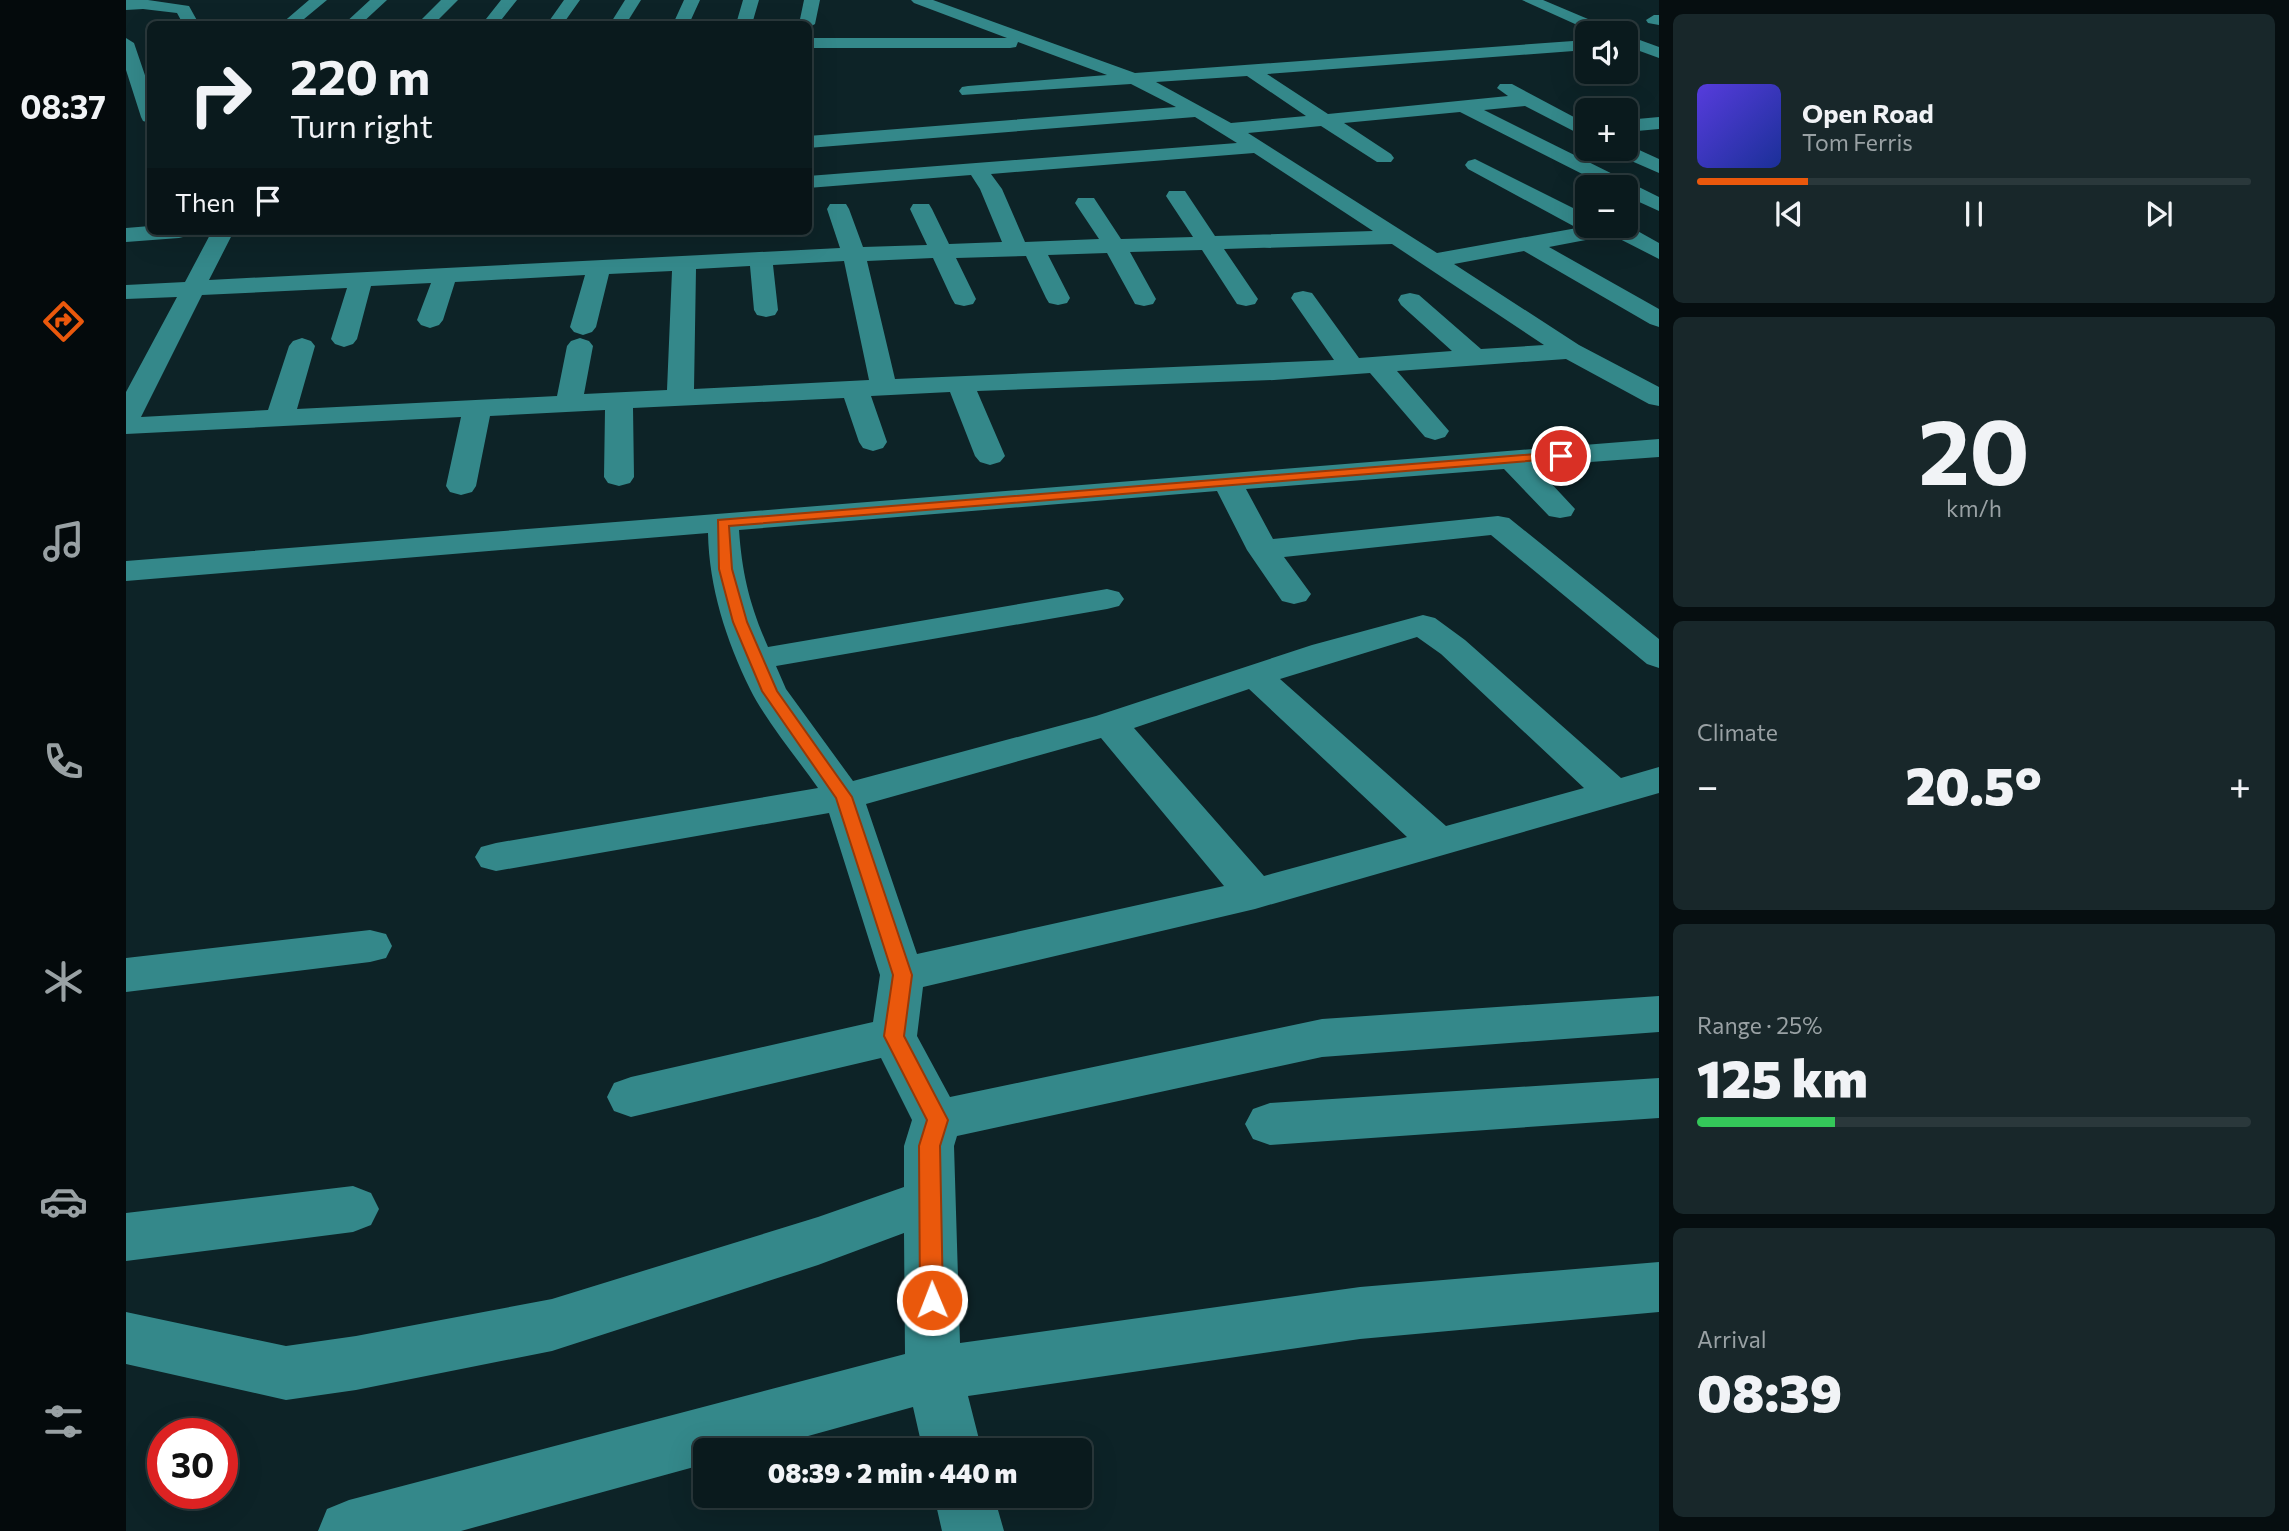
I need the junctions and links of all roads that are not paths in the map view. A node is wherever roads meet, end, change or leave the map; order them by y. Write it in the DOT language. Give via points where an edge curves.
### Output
graph roads {
  1 [pos="146,0"];
  2 [pos="319,0"];
  3 [pos="379,0"];
  4 [pos="450,0"];
  5 [pos="509,0"];
  6 [pos="572,0"];
  7 [pos="633,0"];
  8 [pos="692,0"];
  9 [pos="751,0"];
  10 [pos="813,0"];
  11 [pos="919,0"];
  12 [pos="1530,0"];
  13 [pos="126,4"];
  14 [pos="189,21"];
  15 [pos="204,21"];
  16 [pos="293,21"];
  17 [pos="355,21"];
  18 [pos="428,21"];
  19 [pos="492,21"];
  20 [pos="557,21"];
  21 [pos="620,21"];
  22 [pos="682,21"];
  23 [pos="745,21"];
  24 [pos="808,21"];
  25 [pos="1580,21"];
  26 [pos="872,36"];
  27 [pos="812,41"];
  28 [pos="923,41"];
  29 [pos="1032,42"];
  30 [pos="1638,45"];
  31 [pos="132,46"];
  32 [pos="1575,46"];
  33 [pos="1659,53"];
  34 [pos="1395,63"];
  35 [pos="866,64"];
  36 [pos="924,64"];
  37 [pos="1256,75"];
  38 [pos="1129,77"];
  39 [pos="1418,78"];
  40 [pos="1497,84"];
  41 [pos="968,91"];
  42 [pos="1440,92"];
  43 [pos="1527,100"];
  44 [pos="1462,107"];
  45 [pos="1198,111"];
  46 [pos="1325,120"];
  47 [pos="146,121"];
  48 [pos="1659,123"];
  49 [pos="1575,125"];
  50 [pos="1638,125"];
  51 [pos="1228,129"];
  52 [pos="812,142"];
  53 [pos="1258,147"];
  54 [pos="1638,157"];
  55 [pos="1384,158"];
  56 [pos="1475,165"];
  57 [pos="1659,167"];
  58 [pos="976,169"];
  59 [pos="1599,175"];
  60 [pos="812,182"];
  61 [pos="1638,194"];
  62 [pos="1177,196"];
  63 [pos="1086,203"];
  64 [pos="1659,205"];
  65 [pos="1575,206"];
  66 [pos="838,209"];
  67 [pos="921,209"];
  68 [pos="147,233"];
  69 [pos="1575,233"];
  70 [pos="126,235"];
  71 [pos="221,235"];
  72 [pos="798,235"];
  73 [pos="1396,237"];
  74 [pos="1638,237"];
  75 [pos="1208,243"];
  76 [pos="1526,243"];
  77 [pos="1114,245"];
  78 [pos="1025,248"];
  79 [pos="941,251"];
  80 [pos="1659,252"];
  81 [pos="854,254"];
  82 [pos="802,257"];
  83 [pos="761,260"];
  84 [pos="1431,261"];
  85 [pos="684,264"];
  86 [pos="598,269"];
  87 [pos="445,276"];
  88 [pos="361,280"];
  89 [pos="195,287"];
  90 [pos="126,292"];
  91 [pos="1058,298"];
  92 [pos="1303,298"];
  93 [pos="964,299"];
  94 [pos="1144,299"];
  95 [pos="1246,299"];
  96 [pos="1410,300"];
  97 [pos="766,310"];
  98 [pos="1659,319"];
  99 [pos="430,320"];
  100 [pos="344,339"];
  101 [pos="302,346"];
  102 [pos="1570,351"];
  103 [pos="1474,358"];
  104 [pos="1364,366"];
  105 [pos="961,385"];
  106 [pos="884,389"];
  107 [pos="855,390"];
  108 [pos="1659,398"];
  109 [pos="680,399"];
  110 [pos="619,402"];
  111 [pos="569,404"];
  112 [pos="477,409"];
  113 [pos="126,418"];
  114 [pos="280,418"];
  115 [pos="126,426"];
  116 [pos="1436,431"];
  117 [pos="873,442"];
  118 [pos="1659,449"];
  119 [pos="990,456"];
  120 [pos="1512,460"];
  121 [pos="620,477"];
  122 [pos="1227,481"];
  123 [pos="461,486"];
  124 [pos="1560,509"];
  125 [pos="723,523"];
  126 [pos="1263,550"];
  127 [pos="126,571"];
  128 [pos="1294,594"];
  129 [pos="1108,599"];
  130 [pos="1659,657"];
  131 [pos="757,659"];
  132 [pos="1255,674"];
  133 [pos="1109,724"];
  134 [pos="1659,780"];
  135 [pos="1614,792"];
  136 [pos="844,797"];
  137 [pos="1440,844"];
  138 [pos="496,857"];
  139 [pos="1255,894"];
  140 [pos="370,946"];
  141 [pos="126,975"];
  142 [pos="902,975"];
  143 [pos="1659,1014"];
  144 [pos="894,1036"];
  145 [pos="631,1097"];
  146 [pos="1659,1098"];
  147 [pos="937,1120"];
  148 [pos="1270,1124"];
  149 [pos="930,1201"];
  150 [pos="353,1209"];
  151 [pos="126,1237"];
  152 [pos="1659,1287"];
  153 [pos="126,1338"];
  154 [pos="933,1374"];
  155 [pos="950,1438"];
  156 [pos="967,1508"];
  157 [pos="349,1531"];
  158 [pos="973,1531"];
  1 -- 13 [label="street"];
  1 -- 15 [label="street" via="195,6"];
  2 -- 16 [label="street"];
  3 -- 17 [label="street"];
  4 -- 18 [label="street"];
  5 -- 19 [label="street"];
  6 -- 20 [label="street"];
  7 -- 21 [label="street"];
  8 -- 22 [label="street"];
  9 -- 23 [label="street"];
  10 -- 24 [label="street"];
  11 -- 29 [label="street"];
  12 -- 25 [label="street"];
  13 -- 14 [label="street" via="183,9"];
  26 -- 27 [label="street"];
  26 -- 28 [label="street"];
  26 -- 35 [label="street"];
  28 -- 29 [label="street" via="976,46"];
  28 -- 36 [label="street"];
  29 -- 38 [label="street"];
  30 -- 33 [label="street"];
  31 -- 47 [label="street"];
  32 -- 38 [label="street"];
  34 -- 39 [label="street"];
  37 -- 46 [label="street"];
  38 -- 41 [label="street"];
  38 -- 45 [label="street"];
  40 -- 43 [label="street"];
  42 -- 44 [label="street"];
  43 -- 44 [label="street"];
  43 -- 49 [label="street"];
  44 -- 46 [label="street"];
  44 -- 59 [label="street"];
  45 -- 51 [label="street"];
  45 -- 52 [label="street"];
  46 -- 51 [label="street"];
  46 -- 55 [label="street"];
  48 -- 50 [label="street"];
  51 -- 53 [label="street"];
  53 -- 58 [label="street"];
  53 -- 73 [label="street"];
  54 -- 57 [label="street"];
  56 -- 65 [label="street"];
  58 -- 60 [label="street"];
  58 -- 78 [label="street"];
  61 -- 64 [label="street"];
  62 -- 75 [label="street"];
  63 -- 77 [label="street"];
  66 -- 81 [label="street"];
  67 -- 79 [label="street"];
  68 -- 70 [label="street"];
  69 -- 76 [label="street"];
  71 -- 89 [label="street"];
  72 -- 82 [label="street"];
  73 -- 75 [label="street"];
  73 -- 84 [label="street"];
  74 -- 80 [label="street"];
  75 -- 77 [label="street"];
  75 -- 95 [label="street"];
  76 -- 84 [label="street"];
  76 -- 98 [label="street"];
  77 -- 78 [label="street"];
  77 -- 94 [label="street"];
  78 -- 79 [label="street"];
  78 -- 91 [label="street"];
  79 -- 81 [label="street"];
  79 -- 93 [label="street"];
  81 -- 82 [label="street"];
  81 -- 106 [label="street"];
  82 -- 83 [label="street"];
  83 -- 85 [label="street"];
  83 -- 97 [label="street"];
  84 -- 102 [label="street"];
  85 -- 86 [label="street"];
  85 -- 109 [label="street"];
  86 -- 87 [label="street"];
  86 -- 111 [label="street"];
  87 -- 88 [label="street"];
  87 -- 99 [label="street"];
  88 -- 89 [label="street"];
  88 -- 100 [label="street"];
  89 -- 90 [label="street"];
  89 -- 113 [label="street"];
  92 -- 104 [label="street"];
  96 -- 103 [label="street"];
  101 -- 114 [label="street"];
  102 -- 103 [label="street"];
  102 -- 108 [label="street"];
  103 -- 104 [label="street"];
  104 -- 105 [label="street"];
  104 -- 116 [label="street"];
  105 -- 106 [label="street"];
  105 -- 119 [label="street"];
  106 -- 107 [label="street"];
  107 -- 109 [label="street"];
  107 -- 117 [label="street"];
  109 -- 110 [label="street"];
  110 -- 111 [label="street"];
  110 -- 121 [label="street"];
  111 -- 112 [label="street"];
  112 -- 114 [label="street"];
  112 -- 123 [label="street"];
  114 -- 115 [label="street"];
  118 -- 120 [label="street"];
  120 -- 122 [label="street"];
  120 -- 124 [label="street"];
  122 -- 125 [label="street"];
  122 -- 126 [label="street"];
  125 -- 127 [label="street"];
  125 -- 131 [label="street" via="725,569 740,622"];
  126 -- 128 [label="street"];
  126 -- 130 [label="street" via="1498,525"];
  129 -- 131 [label="street"];
  131 -- 136 [label="street" via="769,691"];
  132 -- 133 [label="street"];
  132 -- 135 [label="street" via="1423,625"];
  132 -- 137 [label="street"];
  133 -- 136 [label="street"];
  133 -- 139 [label="street"];
  134 -- 135 [label="street"];
  135 -- 137 [label="street"];
  136 -- 138 [label="street"];
  136 -- 142 [label="street"];
  137 -- 139 [label="street"];
  139 -- 142 [label="street"];
  140 -- 141 [label="street"];
  142 -- 144 [label="street"];
  143 -- 147 [label="street" via="1322,1038"];
  144 -- 145 [label="street"];
  144 -- 147 [label="street"];
  146 -- 148 [label="street"];
  147 -- 149 [label="street" via="929,1146"];
  149 -- 153 [label="street" via="552,1325 356,1363 286,1373"];
  149 -- 154 [label="street"];
  150 -- 151 [label="street"];
  152 -- 154 [label="street" via="1360,1313"];
  154 -- 155 [label="street"];
  154 -- 157 [label="street"];
  156 -- 158 [label="street"];
}
